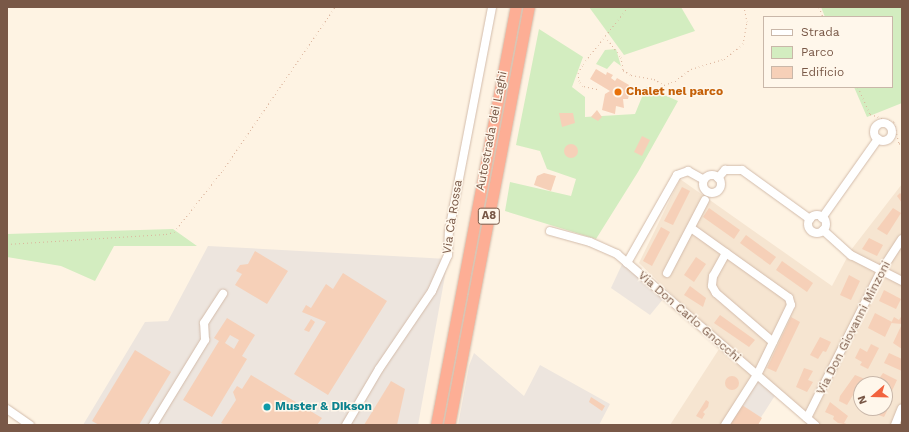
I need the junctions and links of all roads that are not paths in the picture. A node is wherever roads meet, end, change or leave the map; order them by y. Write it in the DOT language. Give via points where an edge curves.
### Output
graph roads {
  1 [pos="492,7"];
  2 [pos="516,7"];
  3 [pos="529,7"];
  4 [pos="878,139"];
  5 [pos="718,178"];
  6 [pos="704,180"];
  7 [pos="705,200"];
  8 [pos="822,218"];
  9 [pos="810,219"];
  10 [pos="691,228"];
  11 [pos="823,230"];
  12 [pos="550,231"];
  13 [pos="902,239"];
  14 [pos="726,253"];
  15 [pos="627,263"];
  16 [pos="881,271"];
  17 [pos="667,273"];
  18 [pos="902,281"];
  19 [pos="223,294"];
  20 [pos="773,342"];
  21 [pos="757,375"];
  22 [pos="902,408"];
  23 [pos="7,409"];
  24 [pos="807,418"];
  25 [pos="30,425"];
  26 [pos="153,425"];
  27 [pos="346,425"];
  28 [pos="436,425"];
  29 [pos="449,425"];
  30 [pos="724,425"];
  31 [pos="816,425"];
  32 [pos="895,425"];
  1 -- 27 [label="street, Via Cà Rossa" via="449,231 448,255 432,291 379,369"];
  2 -- 28 [label="highway, Autostrada dei Laghi / A8"];
  3 -- 29 [label="highway, Autostrada dei Laghi / A8"];
  4 -- 8 [label="street"];
  5 -- 6 [label="street" via="710,176"];
  5 -- 6 [label="street" via="720,186 712,193 704,189"];
  5 -- 9 [label="street" via="725,170 742,170"];
  6 -- 15 [label="street" via="688,171 677,175"];
  7 -- 10 [label="street"];
  8 -- 9 [label="street" via="814,216"];
  8 -- 11 [label="street" via="825,222"];
  9 -- 11 [label="street" via="808,224 812,232"];
  10 -- 14 [label="street"];
  10 -- 17 [label="street"];
  11 -- 16 [label="street" via="851,255"];
  12 -- 15 [label="street, Via Don Carlo Gnocchi" via="590,242 617,254"];
  13 -- 16 [label="street, Via Don Giovanni Minzoni"];
  14 -- 20 [label="street" via="713,276 712,286 716,293"];
  14 -- 20 [label="street" via="789,298 791,305"];
  15 -- 21 [label="street, Via Don Carlo Gnocchi"];
  16 -- 18 [label="street"];
  16 -- 24 [label="street, Via Don Giovanni Minzoni"];
  19 -- 26 [label="street" via="204,323 205,340"];
  20 -- 21 [label="street"];
  21 -- 24 [label="street, Via Don Carlo Gnocchi"];
  21 -- 30 [label="street"];
  22 -- 32 [label="street"];
  23 -- 25 [label="street"];
  24 -- 31 [label="street, Via Don Carlo Gnocchi"];
}
